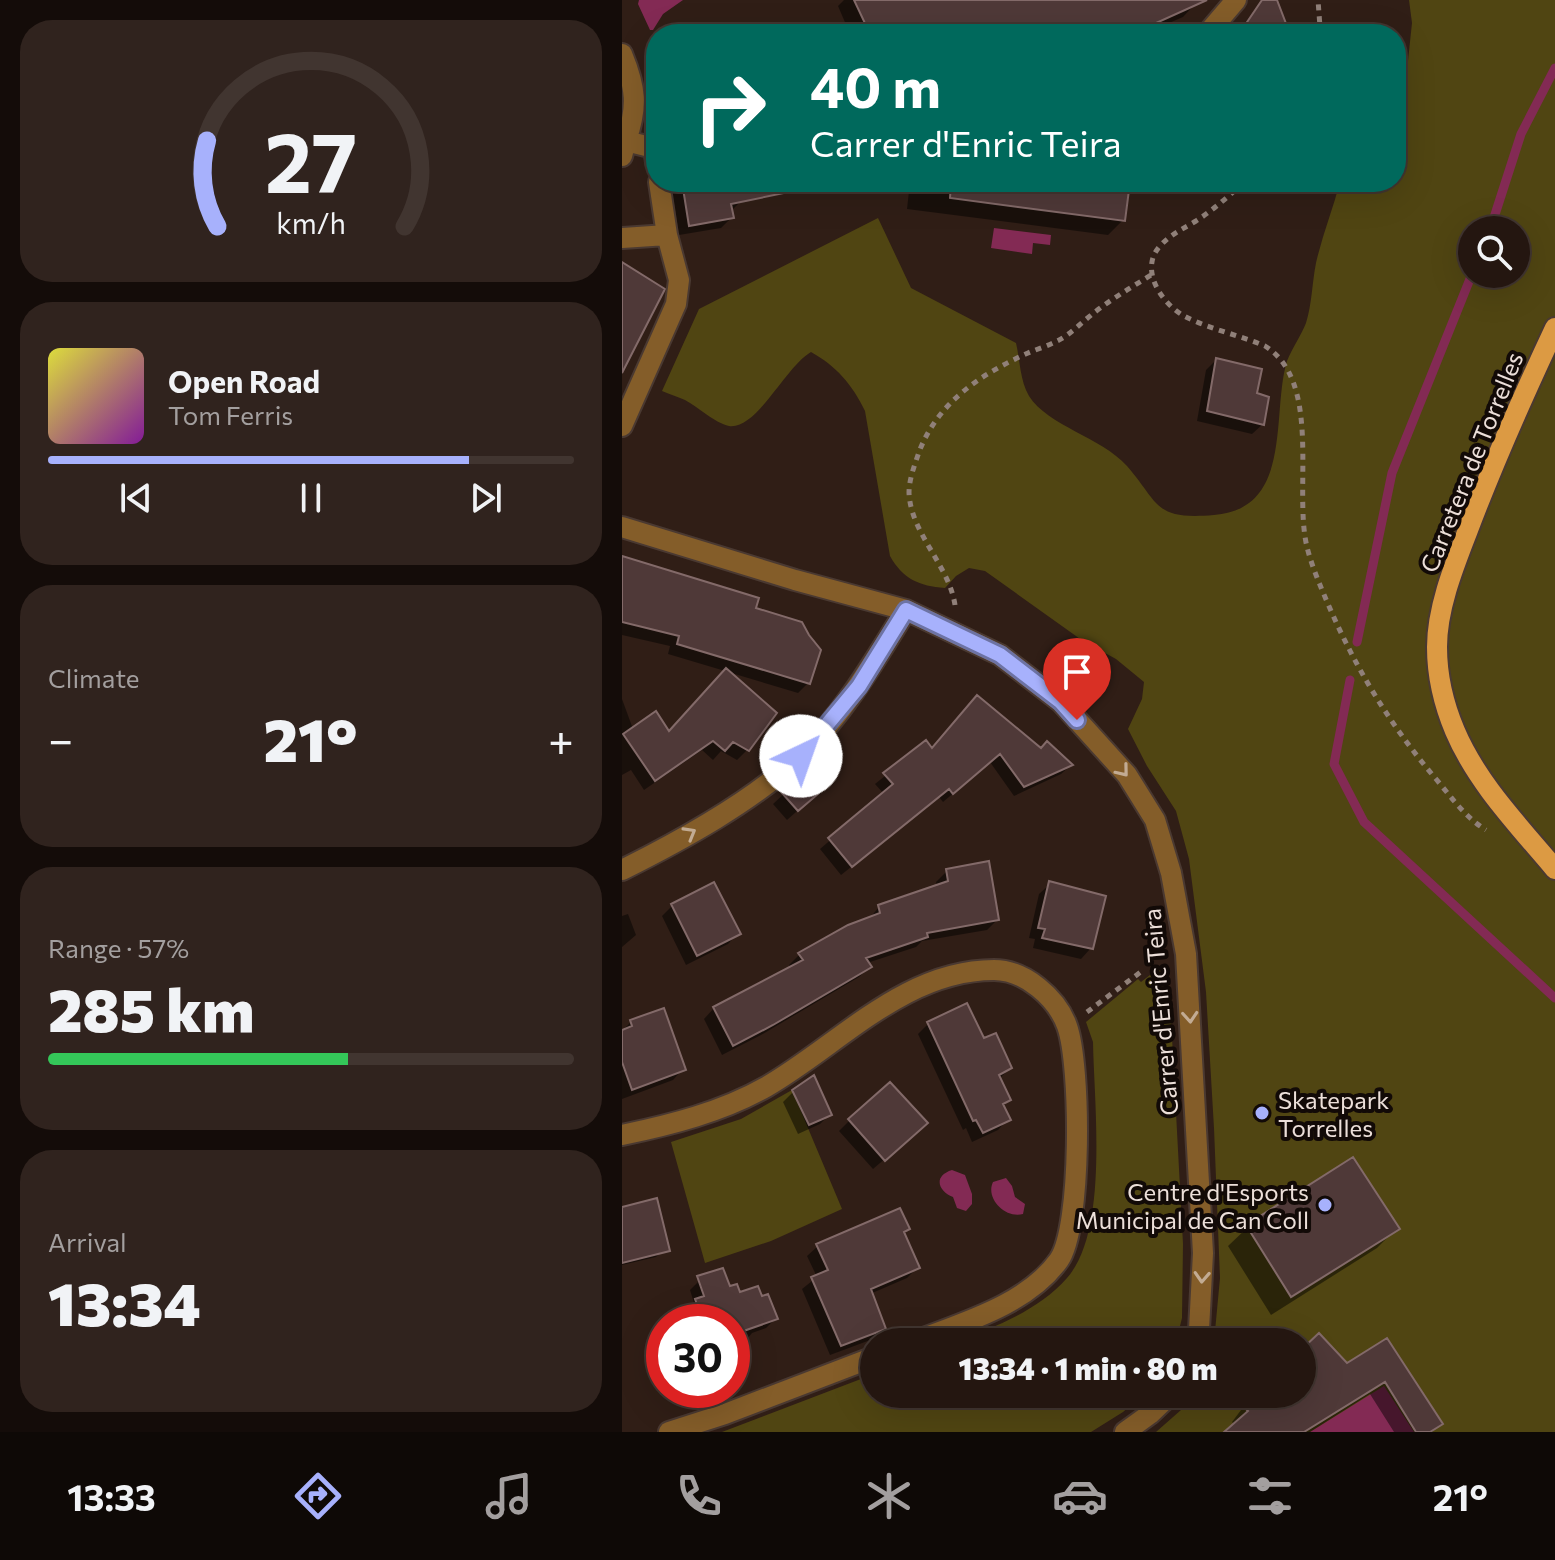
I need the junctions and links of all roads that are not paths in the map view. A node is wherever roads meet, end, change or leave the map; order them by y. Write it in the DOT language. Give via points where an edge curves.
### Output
graph roads {
  1 [pos="1236,0"];
  2 [pos="1216,24"];
  3 [pos="622,54"];
  4 [pos="623,146"];
  5 [pos="646,147"];
  6 [pos="661,192"];
  7 [pos="667,235"];
  8 [pos="622,238"];
  9 [pos="1555,328"];
  10 [pos="622,426"];
  11 [pos="622,527"];
  12 [pos="906,610"];
  13 [pos="1555,869"];
  14 [pos="622,870"];
  15 [pos="622,1135"];
  16 [pos="945,1328"];
  17 [pos="1199,1328"];
  18 [pos="860,1362"];
  19 [pos="1156,1408"];
  20 [pos="669,1432"];
  21 [pos="1125,1432"];
  1 -- 2 [label="street"];
  3 -- 4 [label="street" via="635,88 634,119"];
  4 -- 5 [label="street"];
  6 -- 7 [label="street"];
  7 -- 8 [label="street"];
  7 -- 10 [label="street" via="679,280 676,304"];
  9 -- 13 [label="main road, Carretera de Torrelles" via="1514,414 1463,544 1437,645 1438,672 1455,732 1494,797"];
  11 -- 12 [label="street, Carrer d'Enric Teira"];
  14 -- 12 [label="street, one-way" via="713,820 801,756 859,686"];
  12 -- 17 [label="street, Carrer d'Enric Teira, one-way" via="1000,655 1061,702 1127,775 1155,820 1186,954 1203,1253"];
  15 -- 16 [label="street" via="690,1117 764,1088 907,992 948,975 997,970 1036,984 1067,1027 1074,1070 1072,1223 1061,1258 1040,1281"];
  18 -- 20 [label="street"];
  19 -- 21 [label="street"];
}
